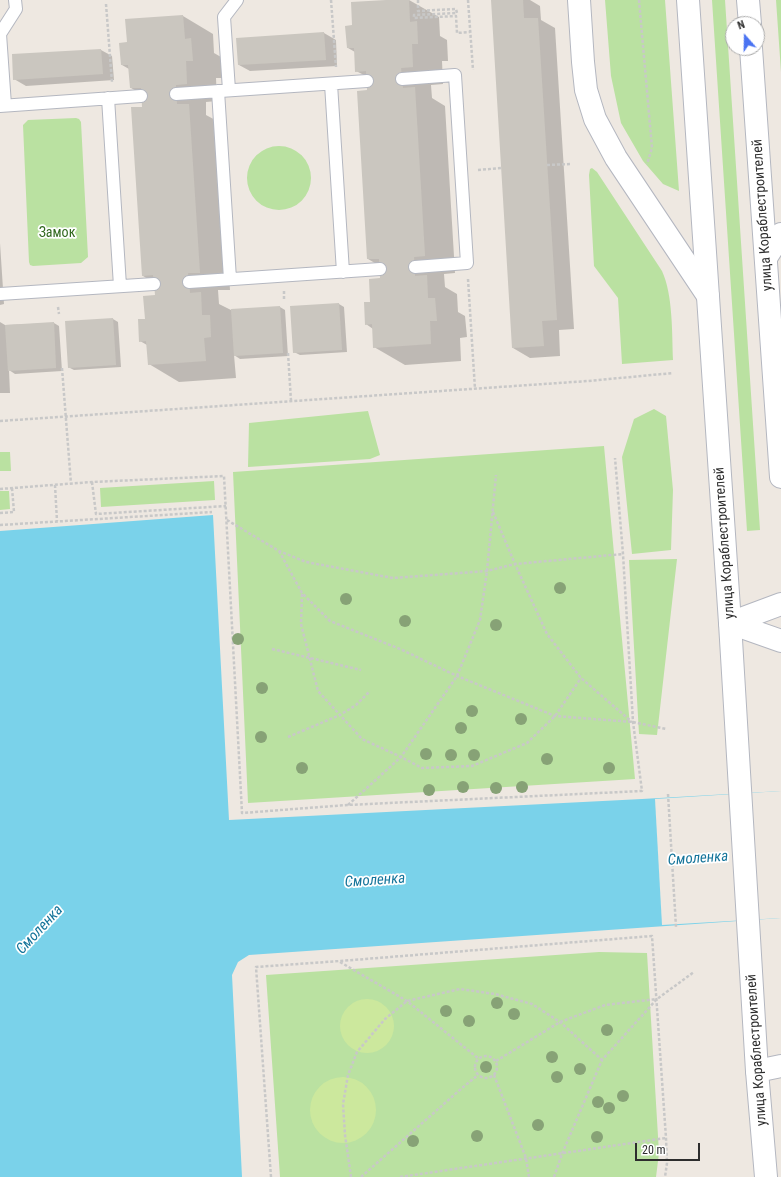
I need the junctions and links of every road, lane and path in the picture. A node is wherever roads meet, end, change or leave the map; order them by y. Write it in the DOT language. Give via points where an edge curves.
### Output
graph roads {
  1 [pos="15,0"];
  2 [pos="237,0"];
  3 [pos="331,0"];
  4 [pos="418,0"];
  5 [pos="468,0"];
  6 [pos="579,0"];
  7 [pos="639,0"];
  8 [pos="688,0"];
  9 [pos="748,0"];
  10 [pos="106,4"];
  11 [pos="749,16"];
  12 [pos="470,32"];
  13 [pos="0,34"];
  14 [pos="753,56"];
  15 [pos="335,59"];
  16 [pos="112,74"];
  17 [pos="455,75"];
  18 [pos="402,79"];
  19 [pos="367,81"];
  20 [pos="331,84"];
  21 [pos="224,91"];
  22 [pos="176,94"];
  23 [pos="141,96"];
  24 [pos="108,98"];
  25 [pos="2,105"];
  26 [pos="571,164"];
  27 [pos="547,165"];
  28 [pos="501,168"];
  29 [pos="461,171"];
  30 [pos="639,192"];
  31 [pos="781,234"];
  32 [pos="766,258"];
  33 [pos="467,263"];
  34 [pos="415,267"];
  35 [pos="380,269"];
  36 [pos="343,272"];
  37 [pos="230,279"];
  38 [pos="189,282"];
  39 [pos="154,284"];
  40 [pos="120,286"];
  41 [pos="0,294"];
  42 [pos="708,296"];
  43 [pos="288,353"];
  44 [pos="62,368"];
  45 [pos="673,373"];
  46 [pos="475,389"];
  47 [pos="291,401"];
  48 [pos="65,417"];
  49 [pos="0,421"];
  50 [pos="615,458"];
  51 [pos="496,475"];
  52 [pos="781,477"];
  53 [pos="92,482"];
  54 [pos="70,484"];
  55 [pos="55,485"];
  56 [pos="12,488"];
  57 [pos="0,489"];
  58 [pos="226,506"];
  59 [pos="493,510"];
  60 [pos="212,512"];
  61 [pos="0,513"];
  62 [pos="226,520"];
  63 [pos="57,521"];
  64 [pos="0,525"];
  65 [pos="279,551"];
  66 [pos="623,554"];
  67 [pos="515,564"];
  68 [pos="487,570"];
  69 [pos="302,593"];
  70 [pos="781,604"];
  71 [pos="730,623"];
  72 [pos="781,641"];
  73 [pos="272,649"];
  74 [pos="310,657"];
  75 [pos="361,670"];
  76 [pos="457,676"];
  77 [pos="581,678"];
  78 [pos="370,691"];
  79 [pos="340,715"];
  80 [pos="555,716"];
  81 [pos="633,722"];
  82 [pos="666,730"];
  83 [pos="288,737"];
  84 [pos="401,757"];
  85 [pos="668,794"];
  86 [pos="348,805"];
  87 [pos="676,927"];
  88 [pos="340,961"];
  89 [pos="694,972"];
  90 [pos="657,998"];
  91 [pos="407,1001"];
  92 [pos="560,1022"];
  93 [pos="479,1059"];
  94 [pos="602,1060"];
  95 [pos="496,1061"];
  96 [pos="781,1066"];
  97 [pos="757,1071"];
  98 [pos="781,1074"];
  99 [pos="478,1075"];
  100 [pos="494,1075"];
  101 [pos="666,1138"];
  102 [pos="562,1154"];
  103 [pos="526,1158"];
  104 [pos="271,1177"];
  105 [pos="351,1177"];
  106 [pos="361,1177"];
  107 [pos="400,1177"];
  108 [pos="529,1177"];
  109 [pos="554,1177"];
  110 [pos="665,1177"];
  111 [pos="766,1177"];
  1 -- 13 [label="lane" via="16,9"];
  2 -- 21 [label="lane" via="224,17"];
  3 -- 15 [label="path"];
  4 -- 12 [label="path" via="418,11 456,9 457,13 414,15 414,18 456,16 457,33"];
  5 -- 12 [label="path"];
  6 -- 30 [label="main road, улица Кораблестроителей" via="586,90 595,118 616,158"];
  7 -- 30 [label="path" via="652,148"];
  8 -- 42 [label="main road, улица Кораблестроителей"];
  9 -- 11 [label="main road"];
  10 -- 16 [label="path"];
  12 -- 17 [label="path" via="473,74"];
  13 -- 25 [label="lane"];
  14 -- 32 [label="main road, улица Кораблестроителей"];
  17 -- 18 [label="lane"];
  17 -- 29 [label="lane"];
  19 -- 20 [label="lane"];
  20 -- 21 [label="lane"];
  20 -- 36 [label="lane"];
  21 -- 22 [label="lane"];
  21 -- 37 [label="lane"];
  23 -- 24 [label="lane"];
  24 -- 25 [label="lane"];
  24 -- 40 [label="lane"];
  26 -- 27 [label="path"];
  28 -- 29 [label="path"];
  29 -- 33 [label="lane"];
  30 -- 42 [label="main road, улица Кораблестроителей"];
  31 -- 32 [label="main road"];
  32 -- 52 [label="main road, улица Кораблестроителей"];
  33 -- 34 [label="lane"];
  33 -- 46 [label="path"];
  35 -- 36 [label="lane"];
  36 -- 37 [label="lane"];
  37 -- 38 [label="lane"];
  39 -- 40 [label="lane"];
  40 -- 41 [label="lane"];
  42 -- 71 [label="main road, улица Кораблестроителей"];
  43 -- 47 [label="path"];
  44 -- 48 [label="path"];
  45 -- 46 [label="path"];
  46 -- 47 [label="path"];
  47 -- 48 [label="path"];
  48 -- 49 [label="path"];
  48 -- 54 [label="path"];
  50 -- 66 [label="path"];
  51 -- 59 [label="path"];
  53 -- 54 [label="path"];
  53 -- 58 [label="path" via="224,476"];
  53 -- 58 [label="path" via="96,514"];
  54 -- 55 [label="path"];
  55 -- 56 [label="path"];
  55 -- 63 [label="path"];
  56 -- 57 [label="path"];
  56 -- 61 [label="path" via="14,512"];
  58 -- 62 [label="path"];
  59 -- 67 [label="path"];
  59 -- 68 [label="path"];
  60 -- 63 [label="path"];
  62 -- 65 [label="path"];
  62 -- 86 [label="path" via="242,813"];
  63 -- 64 [label="path"];
  65 -- 68 [label="path" via="306,562 393,578"];
  65 -- 69 [label="path"];
  66 -- 67 [label="path"];
  66 -- 81 [label="path"];
  67 -- 68 [label="path"];
  67 -- 77 [label="path" via="547,634"];
  68 -- 76 [label="path" via="480,620"];
  69 -- 74 [label="path" via="301,624"];
  69 -- 76 [label="path" via="330,621 400,649"];
  70 -- 71 [label="main road"];
  71 -- 72 [label="main road"];
  71 -- 97 [label="main road, улица Кораблестроителей"];
  73 -- 74 [label="path"];
  74 -- 75 [label="path"];
  74 -- 79 [label="path" via="318,691"];
  76 -- 80 [label="path"];
  76 -- 84 [label="path"];
  77 -- 80 [label="path"];
  77 -- 81 [label="path"];
  78 -- 79 [label="path" via="356,705"];
  79 -- 83 [label="path"];
  79 -- 84 [label="path" via="362,740"];
  80 -- 81 [label="path"];
  80 -- 84 [label="path" via="528,743 472,766 422,768"];
  81 -- 82 [label="path"];
  81 -- 86 [label="path" via="642,791"];
  84 -- 86 [label="path"];
  85 -- 87 [label="path"];
  88 -- 90 [label="path" via="652,936"];
  88 -- 91 [label="path"];
  88 -- 104 [label="path" via="256,967"];
  89 -- 90 [label="path"];
  90 -- 92 [label="path" via="605,1005"];
  90 -- 94 [label="path"];
  90 -- 101 [label="path"];
  91 -- 92 [label="path" via="460,989 495,994 532,1004"];
  91 -- 93 [label="path"];
  91 -- 105 [label="path" via="385,1019 357,1052 348,1075 343,1104"];
  92 -- 94 [label="path"];
  92 -- 95 [label="path"];
  93 -- 95 [label="path" via="486,1056"];
  93 -- 99 [label="path" via="475,1065"];
  94 -- 102 [label="path"];
  95 -- 100 [label="path" via="498,1068"];
  96 -- 97 [label="main road"];
  97 -- 98 [label="main road"];
  97 -- 111 [label="main road, улица Кораблестроителей"];
  99 -- 100 [label="path" via="484,1079 492,1078"];
  99 -- 106 [label="path"];
  100 -- 103 [label="path"];
  101 -- 102 [label="path"];
  101 -- 110 [label="path"];
  102 -- 103 [label="path"];
  102 -- 109 [label="path"];
  103 -- 107 [label="path"];
  103 -- 108 [label="path"];
}
